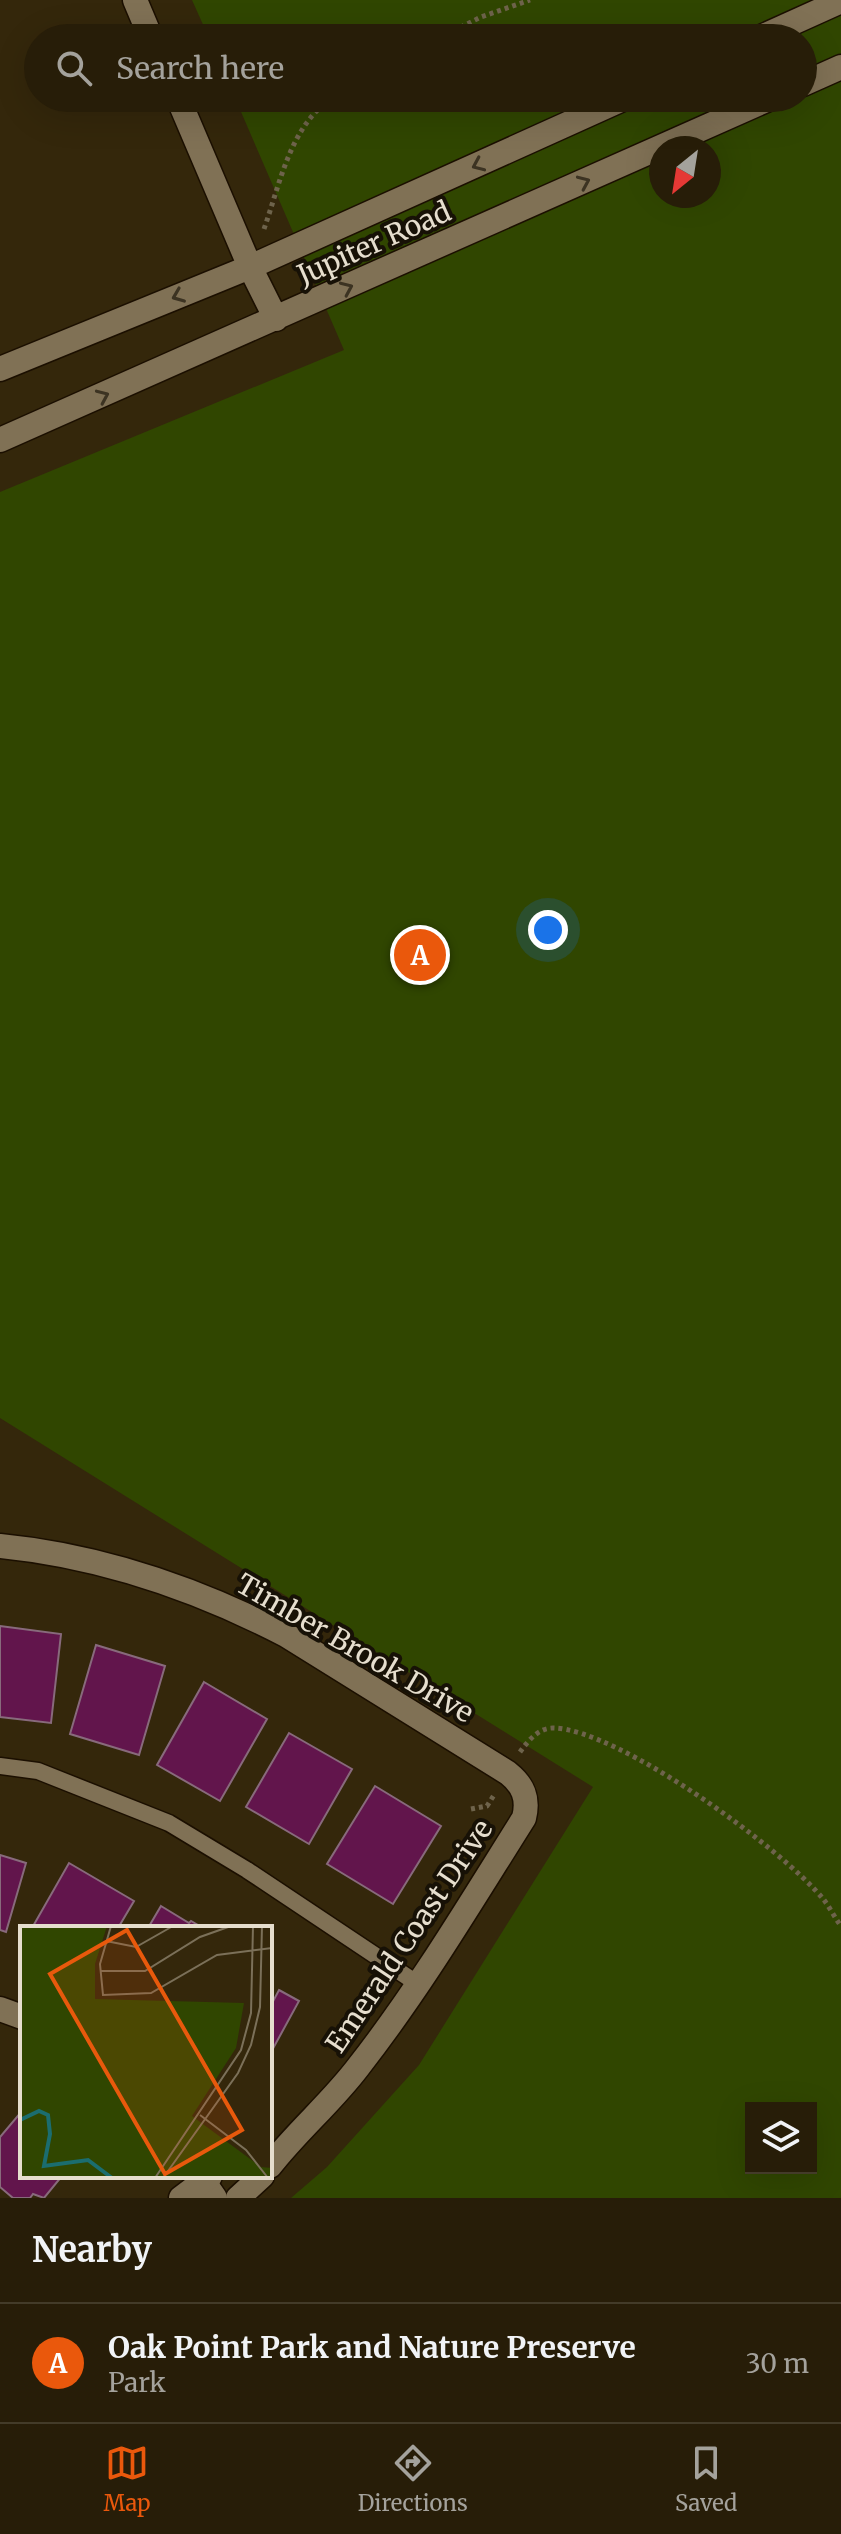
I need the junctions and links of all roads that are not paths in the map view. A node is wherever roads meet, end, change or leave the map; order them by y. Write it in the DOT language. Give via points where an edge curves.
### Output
graph roads {
  1 [pos="135,0"];
  2 [pos="841,1"];
  3 [pos="145,24"];
  4 [pos="790,24"];
  5 [pos="841,67"];
  6 [pos="817,78"];
  7 [pos="184,112"];
  8 [pos="594,112"];
  9 [pos="740,112"];
  10 [pos="250,267"];
  11 [pos="276,319"];
  12 [pos="0,369"];
  13 [pos="0,440"];
  14 [pos="0,1546"];
  15 [pos="0,1766"];
  16 [pos="525,1795"];
  17 [pos="418,1984"];
  18 [pos="0,2009"];
  19 [pos="20,2016"];
  20 [pos="281,2141"];
  21 [pos="272,2161"];
  22 [pos="260,2178"];
  23 [pos="207,2183"];
  24 [pos="181,2198"];
  25 [pos="238,2198"];
  1 -- 3 [label="main road"];
  2 -- 4 [label="main road"];
  5 -- 6 [label="main road"];
  7 -- 10 [label="main road"];
  8 -- 10 [label="main road, Jupiter Road, one-way"];
  11 -- 9 [label="main road, Jupiter Road, one-way"];
  10 -- 11 [label="main road"];
  10 -- 12 [label="main road, Jupiter Road, one-way"];
  13 -- 11 [label="main road, Jupiter Road, one-way"];
  14 -- 16 [label="main road, Timber Brook Drive" via="98,1561 216,1601 286,1635 508,1773"];
  15 -- 17 [label="lane" via="38,1771 169,1823"];
  16 -- 17 [label="main road, Emerald Coast Drive" via="524,1818"];
  17 -- 20 [label="main road, Emerald Coast Drive" via="325,2106"];
  18 -- 19 [label="main road"];
  20 -- 21 [label="main road, Emerald Coast Drive"];
  22 -- 25 [label="main road"];
  23 -- 24 [label="main road"];
}
